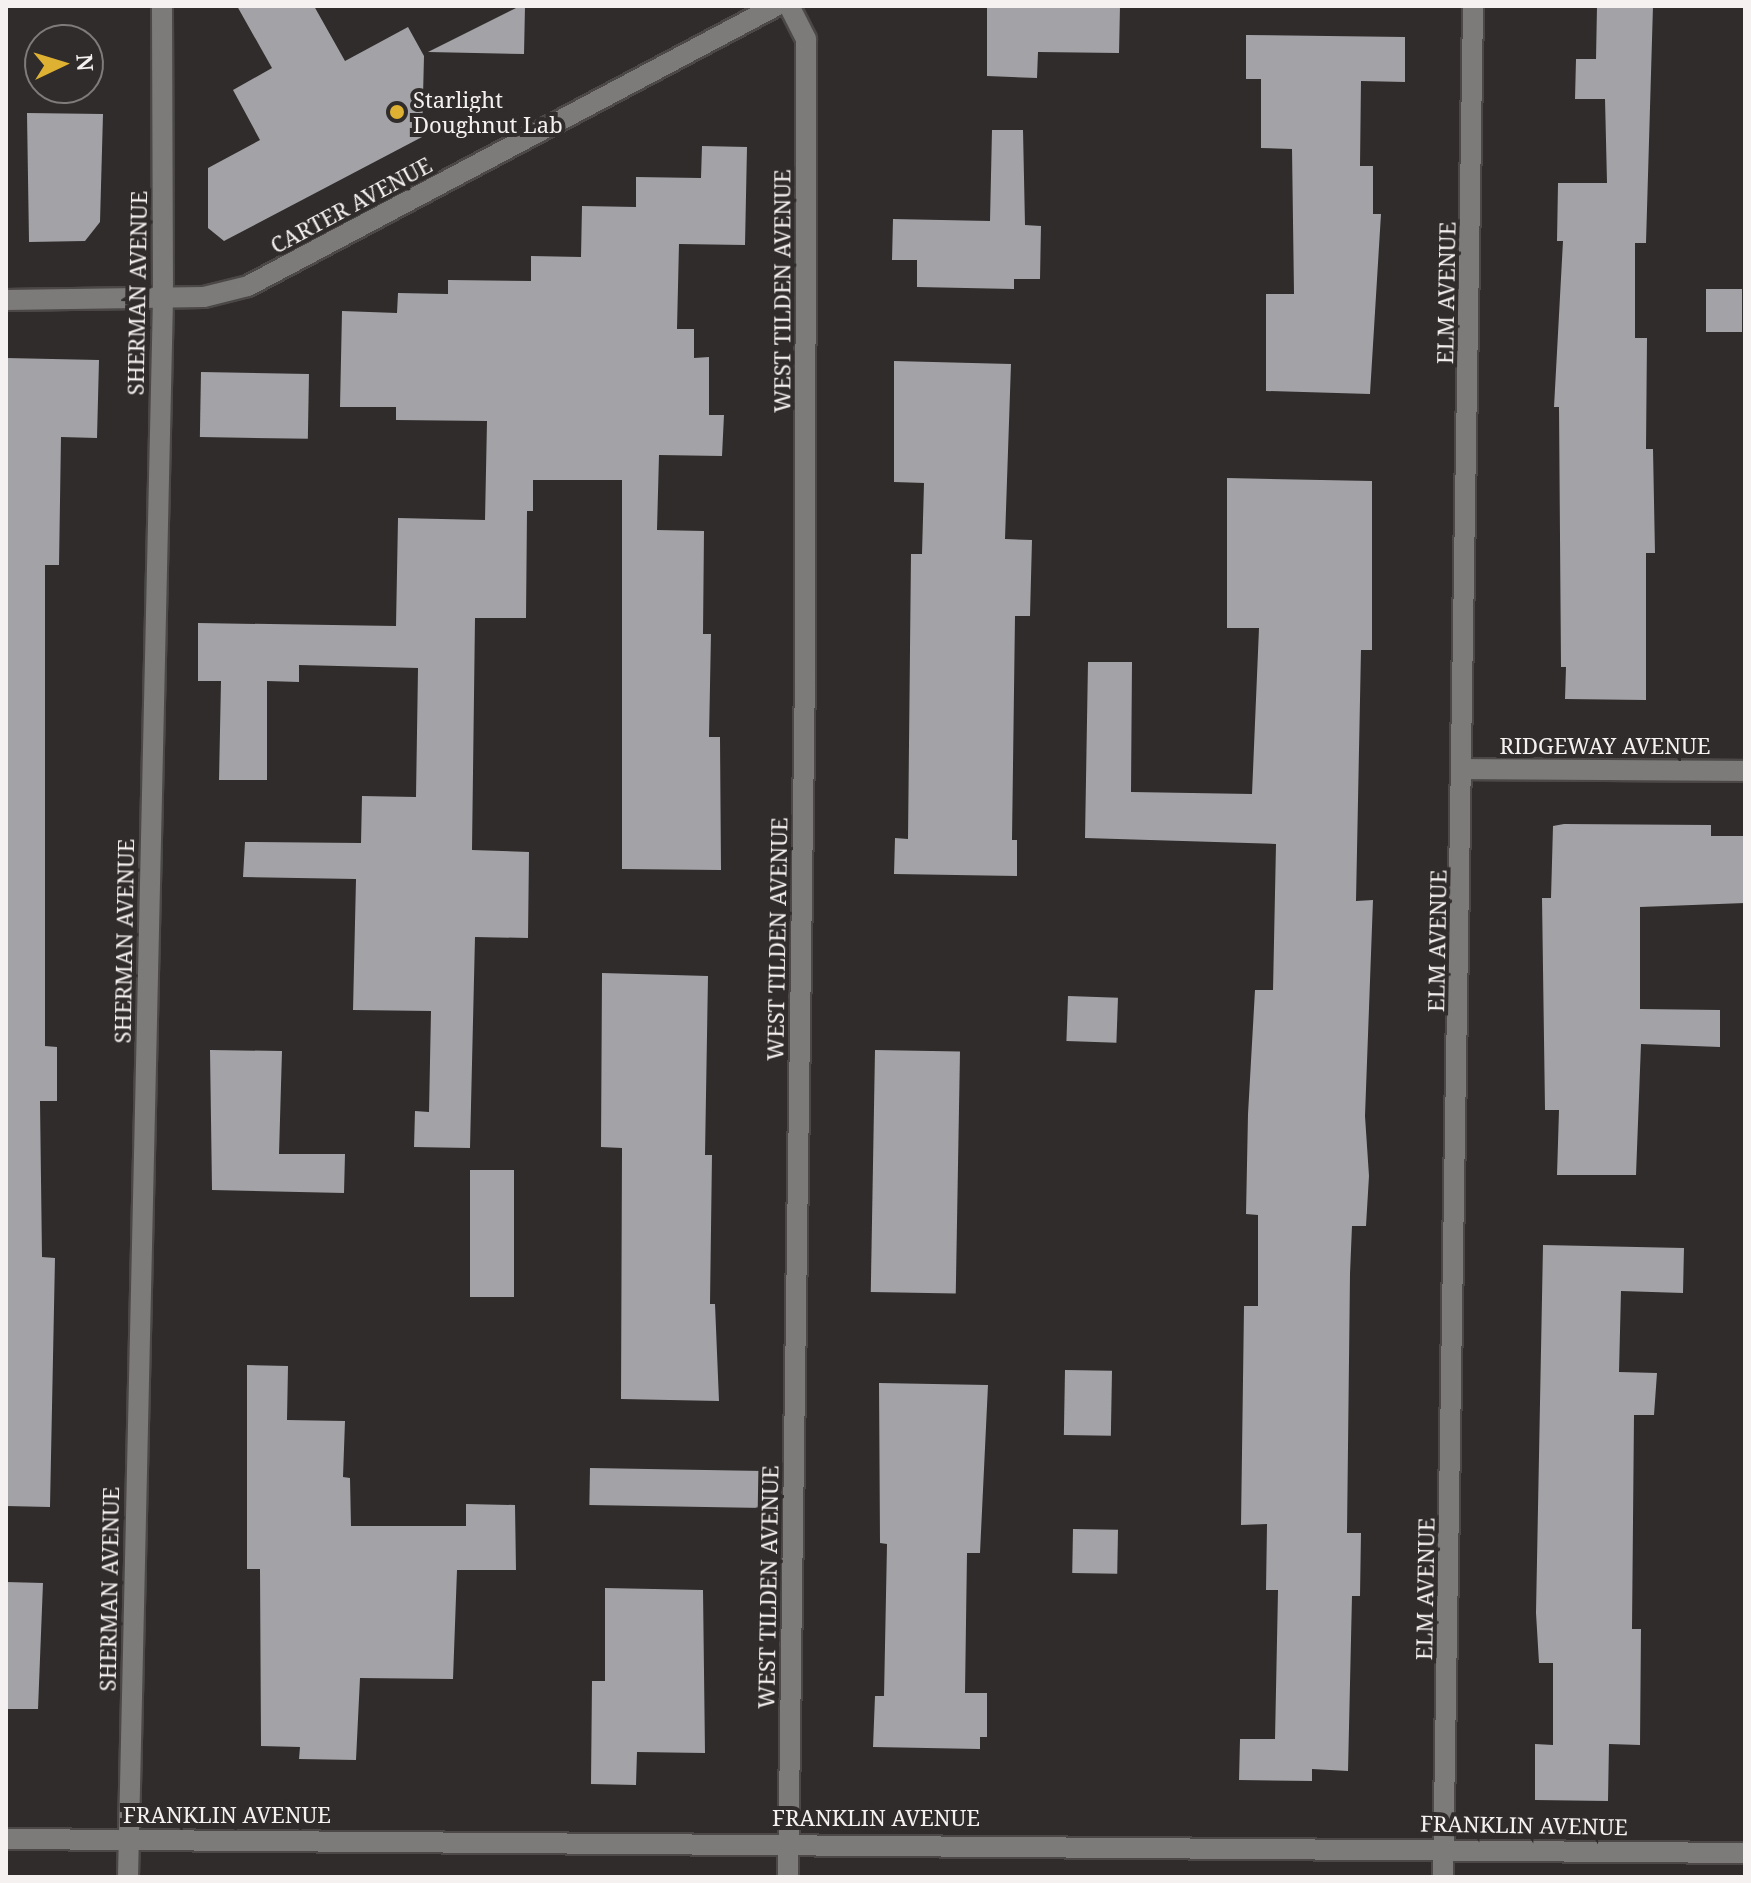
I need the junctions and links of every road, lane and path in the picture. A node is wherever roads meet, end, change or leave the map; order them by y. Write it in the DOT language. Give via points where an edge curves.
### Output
graph roads {
  1 [pos="162,6"];
  2 [pos="776,6"];
  3 [pos="789,6"];
  4 [pos="1473,6"];
  5 [pos="163,297"];
  6 [pos="6,300"];
  7 [pos="1464,769"];
  8 [pos="1745,771"];
  9 [pos="6,1839"];
  10 [pos="128,1840"];
  11 [pos="788,1842"];
  12 [pos="1444,1847"];
  13 [pos="1745,1853"];
  14 [pos="128,1877"];
  15 [pos="788,1877"];
  16 [pos="1443,1877"];
  1 -- 5 [label="street, SHERMAN AVENUE"];
  2 -- 5 [label="street, CARTER AVENUE" via="248,286 204,297"];
  3 -- 11 [label="street, WEST TILDEN AVENUE" via="806,39 806,71 805,677"];
  4 -- 7 [label="street, ELM AVENUE"];
  5 -- 6 [label="street, CARTER AVENUE"];
  5 -- 10 [label="street, SHERMAN AVENUE"];
  7 -- 8 [label="street, RIDGEWAY AVENUE"];
  7 -- 12 [label="street, ELM AVENUE"];
  9 -- 10 [label="street, FRANKLIN AVENUE"];
  10 -- 11 [label="street, FRANKLIN AVENUE"];
  10 -- 14 [label="street, SHERMAN AVENUE"];
  11 -- 12 [label="street, FRANKLIN AVENUE"];
  11 -- 15 [label="street, WEST TILDEN AVENUE"];
  12 -- 13 [label="street, FRANKLIN AVENUE"];
  12 -- 16 [label="street, ELM AVENUE"];
}
